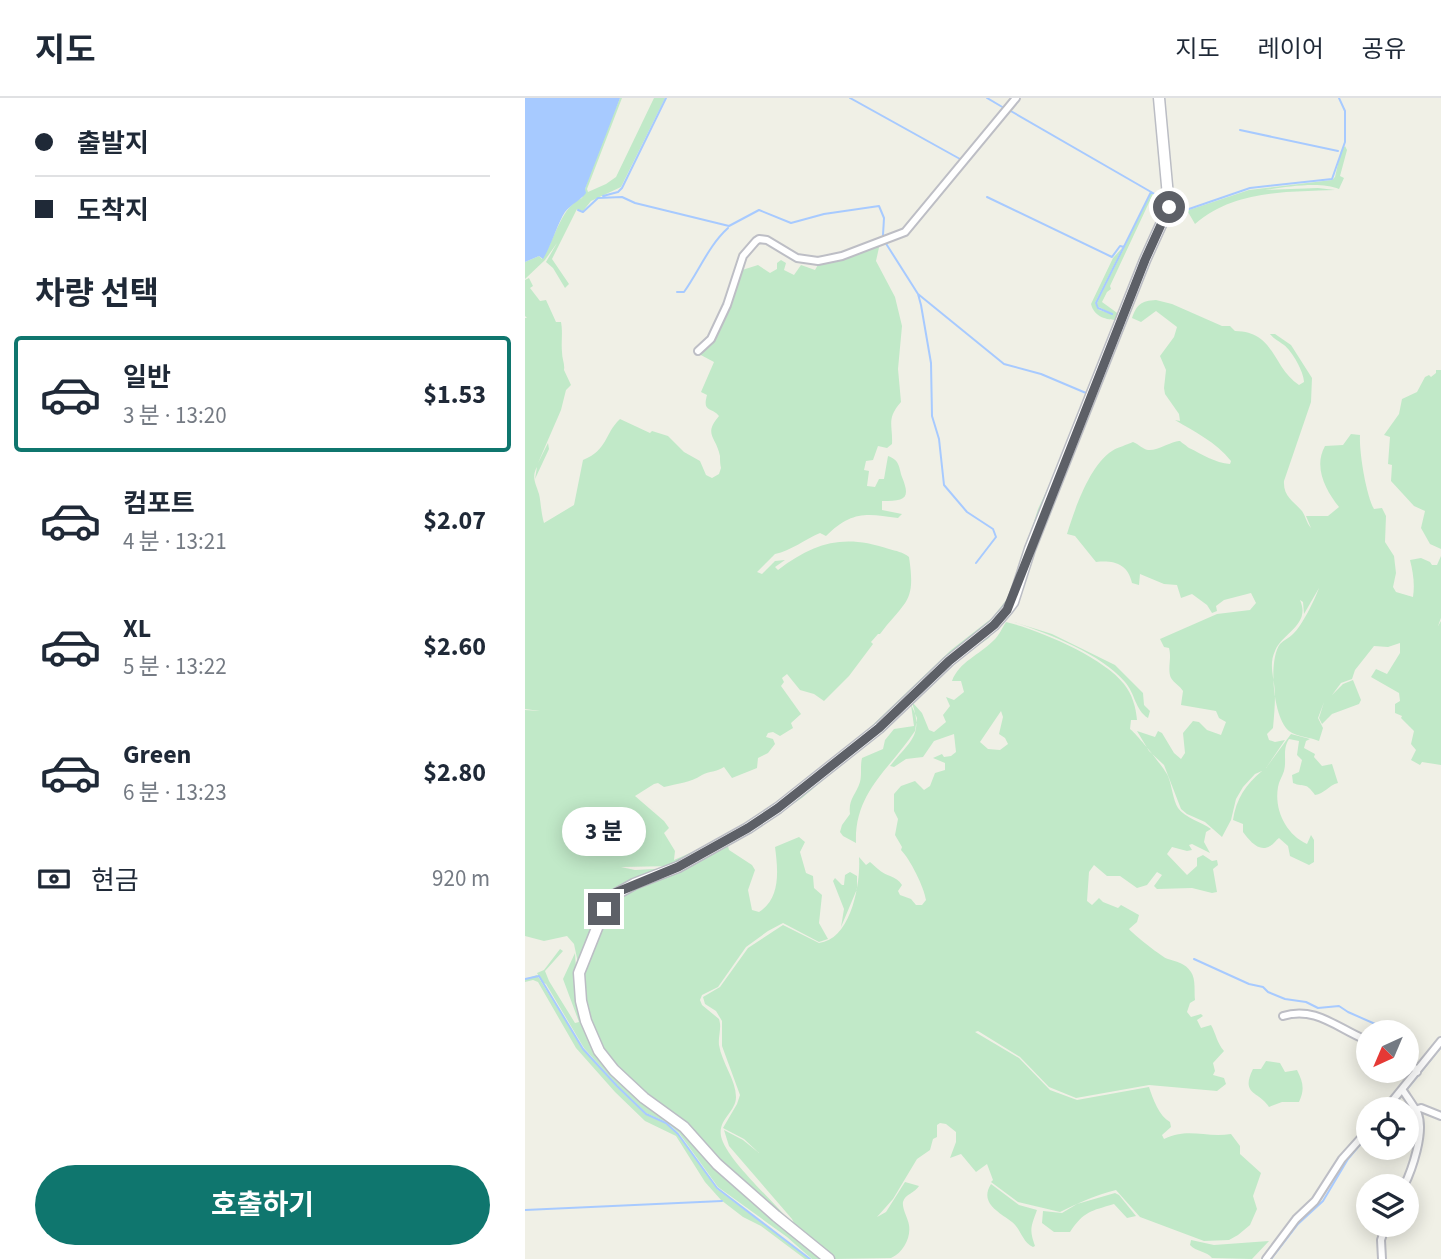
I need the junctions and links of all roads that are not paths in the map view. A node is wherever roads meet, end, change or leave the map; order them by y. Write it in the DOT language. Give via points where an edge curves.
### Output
graph roads {
  1 [pos="1016,98"];
  2 [pos="1159,98"];
  3 [pos="698,351"];
  4 [pos="1283,1016"];
  5 [pos="1356,1035"];
  6 [pos="1441,1041"];
  7 [pos="1419,1069"];
  8 [pos="1407,1083"];
  9 [pos="1402,1089"];
  10 [pos="1396,1097"];
  11 [pos="1407,1097"];
  12 [pos="1419,1109"];
  13 [pos="1441,1116"];
  14 [pos="1356,1143"];
  15 [pos="1382,1237"];
  16 [pos="829,1259"];
  17 [pos="1266,1259"];
  18 [pos="1382,1259"];
  1 -- 3 [label="street" via="905,232 842,257 818,261 797,258 767,240 755,241 743,256 711,339"];
  2 -- 16 [label="street" via="1169,207 1007,610 879,728 778,808 678,867 609,898 579,973 586,1021 599,1051 614,1070"];
  4 -- 5 [label="street" via="1312,1013"];
  6 -- 7 [label="street"];
  8 -- 9 [label="street"];
  9 -- 10 [label="street"];
  9 -- 11 [label="street"];
  12 -- 13 [label="street"];
  14 -- 17 [label="street"];
  15 -- 18 [label="street"];
}
